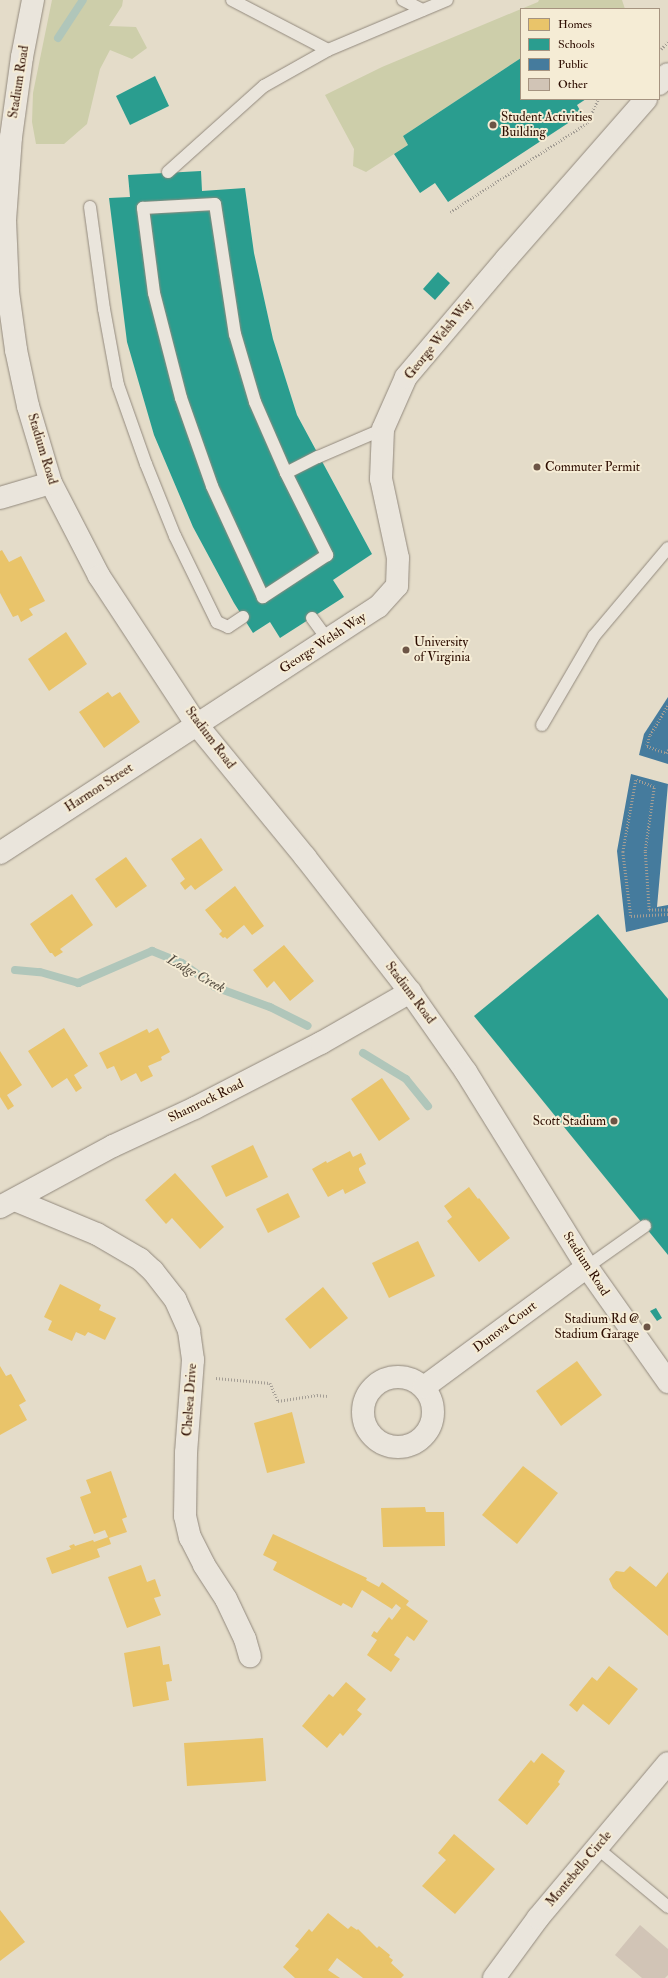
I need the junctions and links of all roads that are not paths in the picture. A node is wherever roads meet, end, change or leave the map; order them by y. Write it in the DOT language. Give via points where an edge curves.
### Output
graph roads {
  1 [pos="34,0"];
  2 [pos="232,0"];
  3 [pos="403,0"];
  4 [pos="447,0"];
  5 [pos="423,10"];
  6 [pos="328,50"];
  7 [pos="668,74"];
  8 [pos="660,83"];
  9 [pos="645,100"];
  10 [pos="168,172"];
  11 [pos="90,206"];
  12 [pos="383,429"];
  13 [pos="286,473"];
  14 [pos="50,482"];
  15 [pos="0,498"];
  16 [pos="668,548"];
  17 [pos="243,616"];
  18 [pos="312,618"];
  19 [pos="328,640"];
  20 [pos="197,724"];
  21 [pos="542,725"];
  22 [pos="0,853"];
  23 [pos="410,992"];
  24 [pos="7,1204"];
  25 [pos="644,1226"];
  26 [pos="587,1267"];
  27 [pos="668,1382"];
  28 [pos="424,1387"];
  29 [pos="250,1656"];
  30 [pos="668,1763"];
  31 [pos="597,1848"];
  32 [pos="668,1907"];
  33 [pos="494,1978"];
  1 -- 14 [label="street, Stadium Road" via="10,137 5,220 8,292 16,350 28,406"];
  2 -- 6 [label="lane"];
  3 -- 5 [label="lane"];
  4 -- 5 [label="lane"];
  5 -- 6 [label="lane"];
  6 -- 10 [label="lane" via="264,86"];
  7 -- 8 [label="street"];
  9 -- 12 [label="street, George Welsh Way" via="406,377"];
  11 -- 17 [label="lane" via="104,309 118,385 146,464 175,536 217,622 228,627"];
  12 -- 13 [label="lane" via="318,456"];
  12 -- 19 [label="street, George Welsh Way" via="381,479 398,558 397,586 378,607"];
  13 -- 13 [label="lane" via="255,402 235,334 215,204 143,208 154,293 181,398 212,486 263,597 327,555"];
  14 -- 15 [label="street"];
  14 -- 20 [label="street, Stadium Road" via="99,576"];
  16 -- 21 [label="lane" via="594,636"];
  18 -- 19 [label="lane"];
  19 -- 20 [label="street, George Welsh Way"];
  20 -- 22 [label="street, Harmon Street"];
  20 -- 23 [label="street, Stadium Road"];
  23 -- 24 [label="street, Shamrock Road" via="321,1043 195,1108 113,1146"];
  23 -- 26 [label="street, Stadium Road" via="466,1072"];
  24 -- 29 [label="street, Chelsea Drive" via="97,1234 140,1259 175,1299 189,1331 193,1360 186,1453 185,1516 190,1536 204,1565 226,1599"];
  25 -- 26 [label="lane"];
  26 -- 27 [label="street, Stadium Road"];
  26 -- 28 [label="street, Dunova Court"];
  30 -- 31 [label="street, Montebello Circle"];
  31 -- 32 [label="lane"];
  31 -- 33 [label="street, Montebello Circle" via="538,1918"];
}
